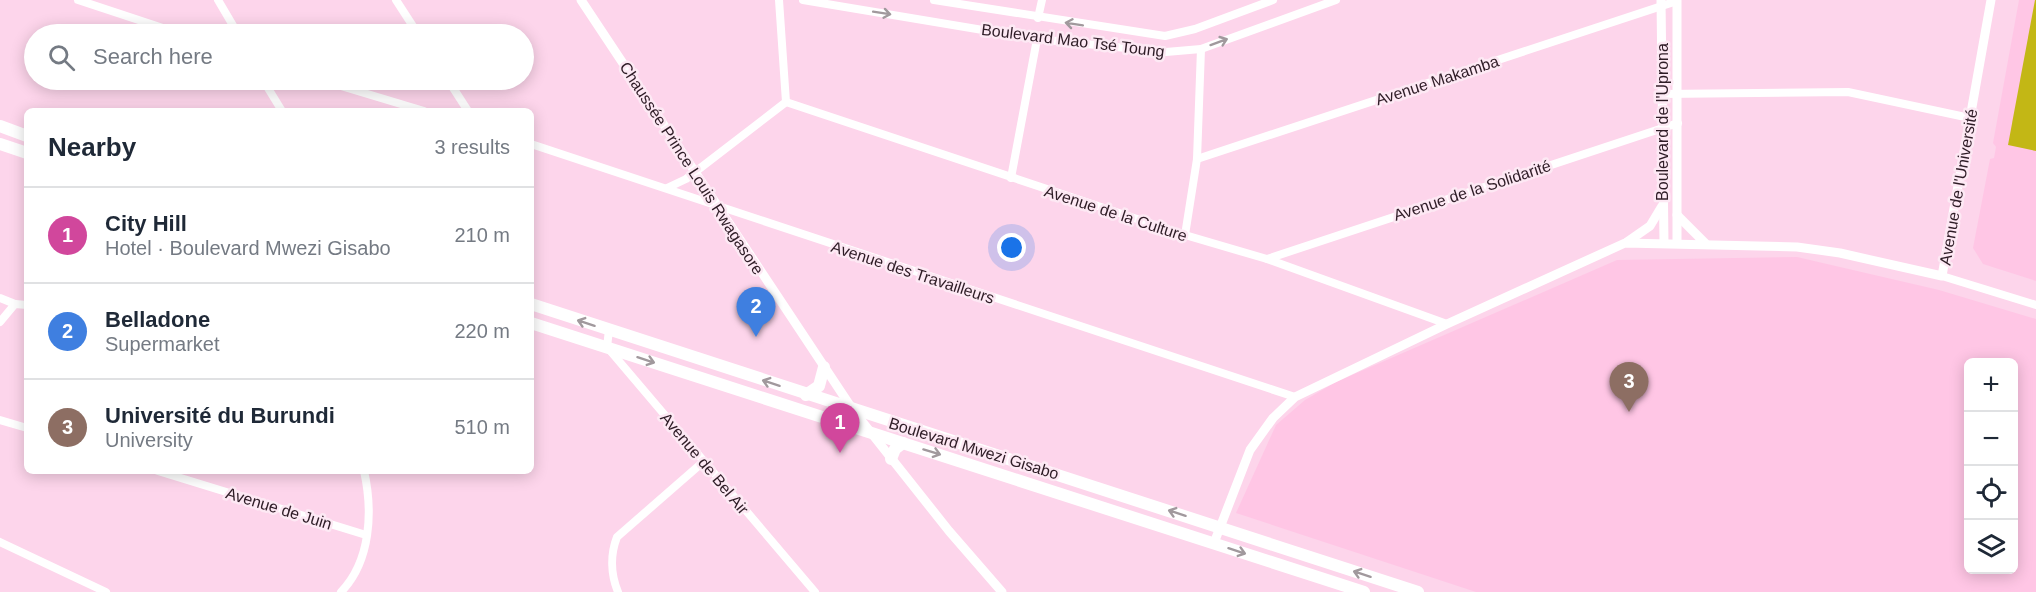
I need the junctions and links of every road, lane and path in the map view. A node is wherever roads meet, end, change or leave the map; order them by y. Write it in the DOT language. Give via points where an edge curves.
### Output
graph roads {
  1 [pos="78,0"];
  2 [pos="218,0"];
  3 [pos="396,0"];
  4 [pos="581,0"];
  5 [pos="779,0"];
  6 [pos="803,0"];
  7 [pos="934,0"];
  8 [pos="1042,0"];
  9 [pos="1273,0"];
  10 [pos="1336,0"];
  11 [pos="1991,0"];
  12 [pos="1677,1"];
  13 [pos="1661,3"];
  14 [pos="1038,18"];
  15 [pos="151,24"];
  16 [pos="232,24"];
  17 [pos="412,24"];
  18 [pos="1037,39"];
  19 [pos="1201,49"];
  20 [pos="269,90"];
  21 [pos="354,90"];
  22 [pos="454,90"];
  23 [pos="1662,94"];
  24 [pos="1677,94"];
  25 [pos="786,102"];
  26 [pos="280,108"];
  27 [pos="414,108"];
  28 [pos="466,108"];
  29 [pos="1970,118"];
  30 [pos="1678,123"];
  31 [pos="0,126"];
  32 [pos="1662,127"];
  33 [pos="24,135"];
  34 [pos="0,144"];
  35 [pos="534,145"];
  36 [pos="24,152"];
  37 [pos="1197,159"];
  38 [pos="693,172"];
  39 [pos="1011,178"];
  40 [pos="667,188"];
  41 [pos="1662,206"];
  42 [pos="717,207"];
  43 [pos="1677,215"];
  44 [pos="1185,235"];
  45 [pos="1625,243"];
  46 [pos="1664,243"];
  47 [pos="1677,243"];
  48 [pos="1705,243"];
  49 [pos="1268,259"];
  50 [pos="1942,276"];
  51 [pos="0,298"];
  52 [pos="15,304"];
  53 [pos="534,305"];
  54 [pos="2036,305"];
  55 [pos="24,306"];
  56 [pos="0,322"];
  57 [pos="534,323"];
  58 [pos="1447,324"];
  59 [pos="609,330"];
  60 [pos="606,347"];
  61 [pos="824,367"];
  62 [pos="806,395"];
  63 [pos="1295,397"];
  64 [pos="853,410"];
  65 [pos="0,420"];
  66 [pos="24,427"];
  67 [pos="870,433"];
  68 [pos="903,443"];
  69 [pos="891,459"];
  70 [pos="703,462"];
  71 [pos="168,474"];
  72 [pos="364,474"];
  73 [pos="1060,475"];
  74 [pos="1055,490"];
  75 [pos="1219,527"];
  76 [pos="366,535"];
  77 [pos="0,542"];
  78 [pos="1214,543"];
  79 [pos="106,592"];
  80 [pos="341,592"];
  81 [pos="618,592"];
  82 [pos="815,592"];
  83 [pos="1002,592"];
  84 [pos="1364,592"];
  85 [pos="1418,592"];
  1 -- 15 [label="street"];
  2 -- 16 [label="street"];
  3 -- 17 [label="street"];
  4 -- 38 [label="street, Chaussée Prince Louis Rwagasore"];
  5 -- 25 [label="street"];
  6 -- 18 [label="street, Boulevard Mao Tsé Toung, one-way"];
  7 -- 14 [label="street, Boulevard Mao Tsé Toung"];
  8 -- 14 [label="street"];
  9 -- 14 [label="street, Boulevard Mao Tsé Toung, one-way" via="1165,36"];
  19 -- 10 [label="street, Boulevard Mao Tsé Toung, one-way"];
  11 -- 29 [label="street, Avenue de l'Université"];
  12 -- 13 [label="street, Avenue Makamba"];
  12 -- 24 [label="street, Boulevard de l'Uprona"];
  13 -- 23 [label="street, Boulevard de l'Uprona"];
  13 -- 37 [label="street, Avenue Makamba"];
  18 -- 19 [label="street, Boulevard Mao Tsé Toung" via="1137,51"];
  18 -- 39 [label="street"];
  19 -- 37 [label="street"];
  20 -- 26 [label="street"];
  21 -- 27 [label="street"];
  22 -- 28 [label="street"];
  23 -- 24 [label="street"];
  23 -- 32 [label="street, Boulevard de l'Uprona"];
  24 -- 29 [label="street" via="1839,92"];
  24 -- 30 [label="street, Boulevard de l'Uprona"];
  25 -- 38 [label="street"];
  25 -- 39 [label="street, Avenue de la Culture"];
  29 -- 50 [label="street, Avenue de l'Université"];
  30 -- 32 [label="street, Avenue de la Solidarité"];
  30 -- 43 [label="street, Boulevard de l'Uprona"];
  31 -- 33 [label="main road"];
  32 -- 41 [label="street, Boulevard de l'Uprona"];
  32 -- 49 [label="street, Avenue de la Solidarité"];
  34 -- 36 [label="main road"];
  35 -- 40 [label="street, Avenue des Travailleurs"];
  37 -- 44 [label="street"];
  38 -- 40 [label="street"];
  38 -- 42 [label="street, Chaussée Prince Louis Rwagasore"];
  39 -- 44 [label="street, Avenue de la Culture"];
  40 -- 42 [label="street, Avenue des Travailleurs"];
  41 -- 45 [label="street" via="1650,226"];
  41 -- 46 [label="street, Boulevard de l'Uprona"];
  42 -- 61 [label="street, Chaussée Prince Louis Rwagasore"];
  42 -- 63 [label="street, Avenue des Travailleurs"];
  43 -- 47 [label="street, Boulevard de l'Uprona"];
  43 -- 48 [label="street"];
  44 -- 49 [label="street, Avenue de la Culture"];
  45 -- 46 [label="street, Avenue de l'Université"];
  45 -- 58 [label="street"];
  46 -- 47 [label="street, Avenue de l'Université"];
  47 -- 48 [label="street, Avenue de l'Université"];
  48 -- 50 [label="street, Avenue de l'Université" via="1817,249"];
  49 -- 58 [label="street, Avenue de la Culture"];
  50 -- 54 [label="street"];
  51 -- 52 [label="street"];
  52 -- 55 [label="street"];
  52 -- 56 [label="street"];
  59 -- 53 [label="main road, Boulevard Mwezi Gisabo, one-way"];
  57 -- 60 [label="main road, Boulevard Mwezi Gisabo"];
  58 -- 63 [label="street"];
  59 -- 60 [label="street"];
  62 -- 59 [label="main road, Boulevard Mwezi Gisabo, one-way"];
  60 -- 67 [label="main road, Boulevard Mwezi Gisabo, one-way"];
  60 -- 70 [label="street, Avenue de Bel Air"];
  61 -- 62 [label="main road" via="819,386"];
  61 -- 64 [label="street, Chaussée Prince Louis Rwagasore"];
  62 -- 64 [label="main road, Boulevard Mwezi Gisabo"];
  63 -- 75 [label="street" via="1273,418 1250,450"];
  64 -- 67 [label="street, Chaussée Prince Louis Rwagasore"];
  64 -- 73 [label="main road, Boulevard Mwezi Gisabo"];
  65 -- 66 [label="street"];
  67 -- 68 [label="main road, Boulevard Mwezi Gisabo"];
  67 -- 69 [label="street, Chaussée Prince Louis Rwagasore"];
  68 -- 69 [label="main road"];
  68 -- 74 [label="main road, Boulevard Mwezi Gisabo, one-way"];
  69 -- 83 [label="street, Chaussée Prince Louis Rwagasore"];
  70 -- 81 [label="street" via="617,537 612,566"];
  70 -- 82 [label="street, Avenue de Bel Air"];
  71 -- 76 [label="street, Avenue de Juin"];
  72 -- 76 [label="street" via="370,516"];
  73 -- 74 [label="main road"];
  75 -- 73 [label="main road, Boulevard Mwezi Gisabo, one-way"];
  74 -- 78 [label="main road, Boulevard Mwezi Gisabo"];
  75 -- 78 [label="street"];
  85 -- 75 [label="main road, Boulevard Mwezi Gisabo, one-way"];
  76 -- 80 [label="street" via="354,575"];
  77 -- 79 [label="street"];
  78 -- 84 [label="main road, Boulevard Mwezi Gisabo, one-way"];
}
